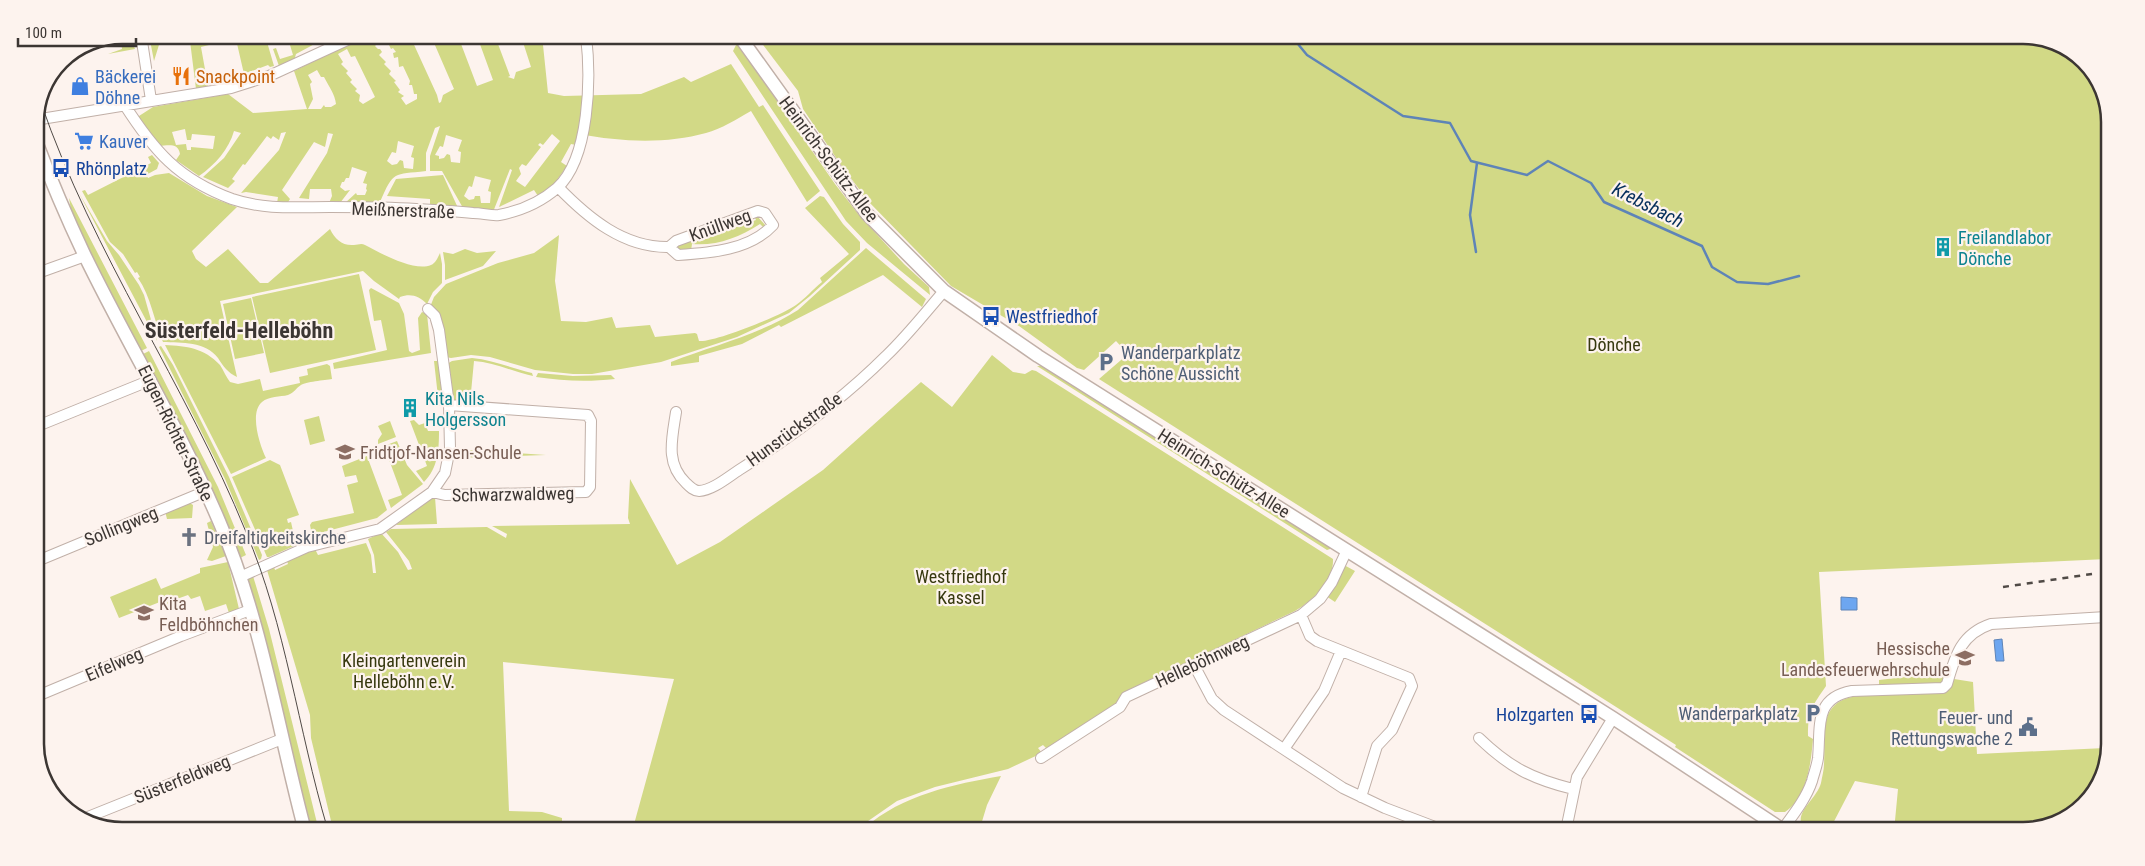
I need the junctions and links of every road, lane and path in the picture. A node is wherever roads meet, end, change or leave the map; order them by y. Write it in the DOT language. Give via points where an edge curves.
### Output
graph roads {
  1 [pos="142,44"];
  2 [pos="338,44"];
  3 [pos="587,44"];
  4 [pos="746,44"];
  5 [pos="151,100"];
  6 [pos="124,104"];
  7 [pos="44,118"];
  8 [pos="44,178"];
  9 [pos="558,187"];
  10 [pos="669,247"];
  11 [pos="85,256"];
  12 [pos="44,271"];
  13 [pos="944,291"];
  14 [pos="428,309"];
  15 [pos="151,380"];
  16 [pos="450,405"];
  17 [pos="676,412"];
  18 [pos="44,423"];
  19 [pos="206,491"];
  20 [pos="432,492"];
  21 [pos="1347,550"];
  22 [pos="44,558"];
  23 [pos="240,577"];
  24 [pos="250,610"];
  25 [pos="1301,615"];
  26 [pos="2101,617"];
  27 [pos="1341,651"];
  28 [pos="1194,665"];
  29 [pos="44,693"];
  30 [pos="1613,718"];
  31 [pos="1479,738"];
  32 [pos="282,739"];
  33 [pos="1284,749"];
  34 [pos="1041,758"];
  35 [pos="1573,789"];
  36 [pos="1361,797"];
  37 [pos="90,815"];
  38 [pos="303,822"];
  39 [pos="1422,822"];
  40 [pos="1567,822"];
  41 [pos="1770,822"];
  42 [pos="1788,822"];
  1 -- 5 [label="street"];
  2 -- 5 [label="street" via="260,79 214,91"];
  3 -- 9 [label="street, Meißnerstraße" via="590,64 582,140 572,166"];
  4 -- 13 [label="main road, Heinrich-Schütz-Allee" via="867,214"];
  5 -- 6 [label="street"];
  6 -- 7 [label="street"];
  6 -- 9 [label="street, Meißnerstraße" via="157,152 176,170 222,194 254,205 382,207 497,215 517,211"];
  8 -- 11 [label="main road, Eugen-Richter-Straße"];
  9 -- 10 [label="street, Knüllweg" via="591,218 613,232 635,242"];
  10 -- 10 [label="street, Knüllweg" via="678,254 729,248 747,242 773,225 765,213 758,211 676,241"];
  11 -- 12 [label="street"];
  11 -- 15 [label="main road, Eugen-Richter-Straße"];
  13 -- 17 [label="street, Hunsrückstraße" via="885,357 840,397 753,461 710,488 698,491 691,488 672,462"];
  13 -- 21 [label="main road, Heinrich-Schütz-Allee" via="1038,356"];
  14 -- 16 [label="street, Schwarzwaldweg" via="435,316 440,330"];
  15 -- 18 [label="street"];
  15 -- 19 [label="main road, Eugen-Richter-Straße"];
  16 -- 20 [label="street, Schwarzwaldweg" via="449,460 445,473"];
  16 -- 20 [label="street, Schwarzwaldweg" via="588,415 591,421 590,487 586,492 445,495"];
  19 -- 22 [label="street, Sollingweg"];
  19 -- 23 [label="main road, Eugen-Richter-Straße"];
  20 -- 23 [label="street, Schwarzwaldweg" via="380,529 307,547"];
  21 -- 25 [label="street, Helleböhnweg" via="1320,599"];
  21 -- 30 [label="main road, Heinrich-Schütz-Allee"];
  23 -- 24 [label="main road, Eugen-Richter-Straße"];
  24 -- 29 [label="street, Eifelweg"];
  24 -- 32 [label="main road, Eugen-Richter-Straße"];
  25 -- 27 [label="street" via="1310,636"];
  25 -- 28 [label="street, Helleböhnweg"];
  26 -- 42 [label="street, Heinrich-Schütz-Allee" via="1991,624 1969,635 1960,646 1943,688 1852,691 1831,699 1821,715 1818,759 1811,783"];
  27 -- 33 [label="street" via="1324,691"];
  27 -- 36 [label="street" via="1410,678 1412,686 1392,730 1377,746"];
  28 -- 33 [label="street" via="1212,699"];
  28 -- 34 [label="street, Helleböhnweg" via="1126,697 1120,708"];
  30 -- 35 [label="street"];
  30 -- 41 [label="main road, Heinrich-Schütz-Allee"];
  31 -- 35 [label="street" via="1521,772"];
  32 -- 37 [label="street, Süsterfeldweg"];
  32 -- 38 [label="main road, Eugen-Richter-Straße"];
  33 -- 36 [label="street"];
  35 -- 40 [label="street"];
  36 -- 39 [label="street"];
}
